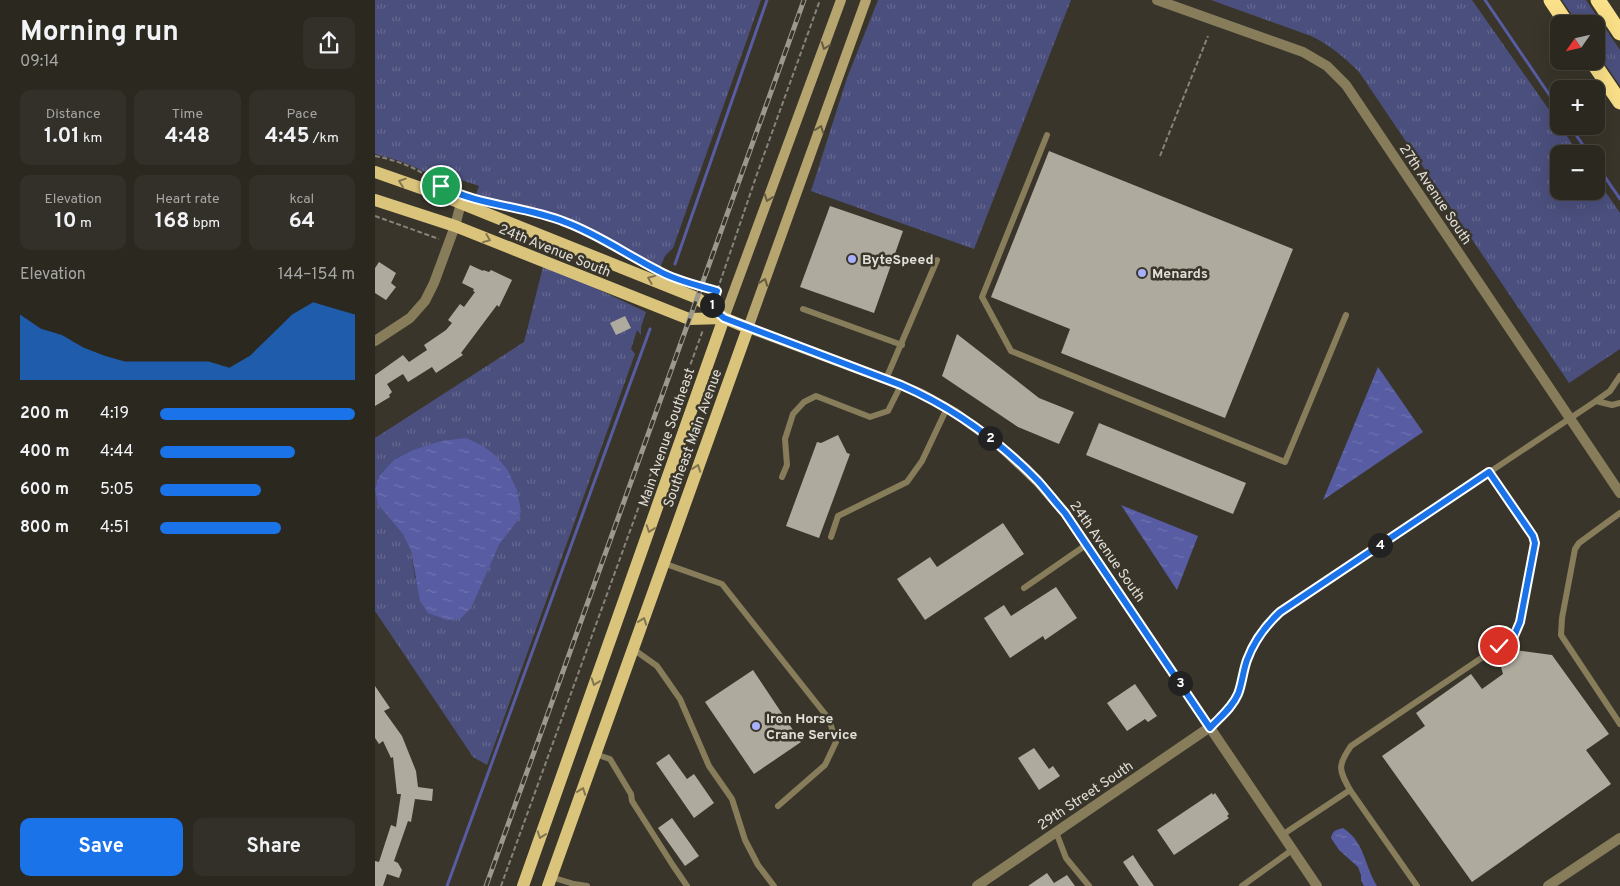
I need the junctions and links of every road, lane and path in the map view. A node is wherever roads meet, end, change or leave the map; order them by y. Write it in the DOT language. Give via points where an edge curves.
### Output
graph roads {
  1 [pos="820,0"];
  2 [pos="841,0"];
  3 [pos="866,0"];
  4 [pos="1157,0"];
  5 [pos="1550,0"];
  6 [pos="1598,0"];
  7 [pos="1606,0"];
  8 [pos="1561,15"];
  9 [pos="1619,30"];
  10 [pos="1208,36"];
  11 [pos="1598,70"];
  12 [pos="1620,102"];
  13 [pos="1047,135"];
  14 [pos="375,156"];
  15 [pos="1159,156"];
  16 [pos="375,172"];
  17 [pos="435,182"];
  18 [pos="375,200"];
  19 [pos="486,202"];
  20 [pos="461,203"];
  21 [pos="375,216"];
  22 [pos="455,226"];
  23 [pos="449,242"];
  24 [pos="937,260"];
  25 [pos="652,268"];
  26 [pos="693,284"];
  27 [pos="717,291"];
  28 [pos="803,309"];
  29 [pos="709,313"];
  30 [pos="1346,315"];
  31 [pos="724,318"];
  32 [pos="748,328"];
  33 [pos="375,341"];
  34 [pos="901,345"];
  35 [pos="1620,376"];
  36 [pos="886,379"];
  37 [pos="901,385"];
  38 [pos="1596,401"];
  39 [pos="1620,403"];
  40 [pos="947,408"];
  41 [pos="1570,418"];
  42 [pos="1489,472"];
  43 [pos="782,477"];
  44 [pos="1620,492"];
  45 [pos="1620,513"];
  46 [pos="831,537"];
  47 [pos="1086,545"];
  48 [pos="663,563"];
  49 [pos="1024,588"];
  50 [pos="633,649"];
  51 [pos="1620,724"];
  52 [pos="1210,728"];
  53 [pos="595,754"];
  54 [pos="1350,790"];
  55 [pos="778,806"];
  56 [pos="1056,832"];
  57 [pos="1282,835"];
  58 [pos="1620,838"];
  59 [pos="1292,850"];
  60 [pos="550,881"];
  61 [pos="501,886"];
  62 [pos="523,886"];
  63 [pos="587,886"];
  64 [pos="687,886"];
  65 [pos="774,886"];
  66 [pos="977,886"];
  67 [pos="1089,886"];
  68 [pos="1242,886"];
  69 [pos="1317,886"];
  70 [pos="1417,886"];
  71 [pos="1548,886"];
  1 -- 27 [label="path"];
  2 -- 31 [label="main road, Main Avenue Southeast, one-way"];
  32 -- 3 [label="main road, Southeast Main Avenue, one-way"];
  4 -- 41 [label="street, 27th Avenue South" via="1303,52 1327,66 1346,85"];
  5 -- 8 [label="highway"];
  6 -- 9 [label="highway"];
  7 -- 9 [label="highway"];
  10 -- 15 [label="path"];
  11 -- 12 [label="highway"];
  13 -- 30 [label="lane" via="982,297 1011,351 1285,462"];
  14 -- 17 [label="path" via="403,163"];
  20 -- 16 [label="main road, 24th Avenue South, one-way"];
  18 -- 22 [label="main road, 24th Avenue South"];
  19 -- 25 [label="path" via="565,221"];
  20 -- 22 [label="street"];
  29 -- 20 [label="main road, 24th Avenue South, one-way" via="697,298"];
  21 -- 23 [label="path"];
  22 -- 23 [label="street"];
  22 -- 29 [label="main road, 24th Avenue South, one-way" via="689,319"];
  23 -- 33 [label="street" via="425,301 410,318"];
  24 -- 34 [label="lane"];
  26 -- 27 [label="path"];
  27 -- 29 [label="path"];
  28 -- 34 [label="lane"];
  29 -- 31 [label="main road, 24th Avenue South"];
  29 -- 61 [label="path"];
  31 -- 32 [label="main road, 24th Avenue South"];
  31 -- 62 [label="main road, Main Avenue Southeast, one-way"];
  32 -- 36 [label="street, 24th Avenue South"];
  48 -- 32 [label="main road, Southeast Main Avenue, one-way"];
  34 -- 36 [label="lane"];
  35 -- 38 [label="lane" via="1610,391"];
  36 -- 37 [label="street, 24th Avenue South"];
  37 -- 40 [label="street, 24th Avenue South"];
  37 -- 43 [label="lane" via="888,411 870,417 816,396 804,402 793,414 785,439 787,465"];
  38 -- 39 [label="lane" via="1613,405"];
  38 -- 41 [label="lane"];
  40 -- 46 [label="lane" via="922,461 907,482 838,516"];
  40 -- 47 [label="street, 24th Avenue South" via="999,445 1037,481 1065,513"];
  41 -- 42 [label="lane"];
  41 -- 44 [label="street, 27th Avenue South"];
  42 -- 52 [label="lane" via="1280,612 1256,640 1230,708"];
  42 -- 54 [label="lane" via="1535,543 1520,622 1514,636 1351,746 1341,764 1342,775"];
  45 -- 51 [label="lane" via="1575,549 1561,635"];
  47 -- 49 [label="lane"];
  47 -- 52 [label="street, 24th Avenue South"];
  50 -- 48 [label="main road, Southeast Main Avenue, one-way"];
  48 -- 55 [label="lane" via="722,584 829,719 836,742 825,765"];
  50 -- 53 [label="main road, Southeast Main Avenue"];
  50 -- 65 [label="lane" via="657,666 680,699 709,766 732,799 757,865"];
  52 -- 56 [label="street, 29th Street South"];
  52 -- 57 [label="street, 24th Avenue South"];
  60 -- 53 [label="main road, Southeast Main Avenue, one-way"];
  53 -- 64 [label="lane" via="611,759 631,794 632,802"];
  54 -- 57 [label="lane"];
  54 -- 70 [label="lane"];
  56 -- 66 [label="street, 29th Street South"];
  56 -- 67 [label="lane" via="1066,858"];
  57 -- 59 [label="street, 24th Avenue South"];
  58 -- 71 [label="street"];
  59 -- 68 [label="lane"];
  59 -- 69 [label="street, 24th Avenue South"];
  60 -- 63 [label="lane"];
}
